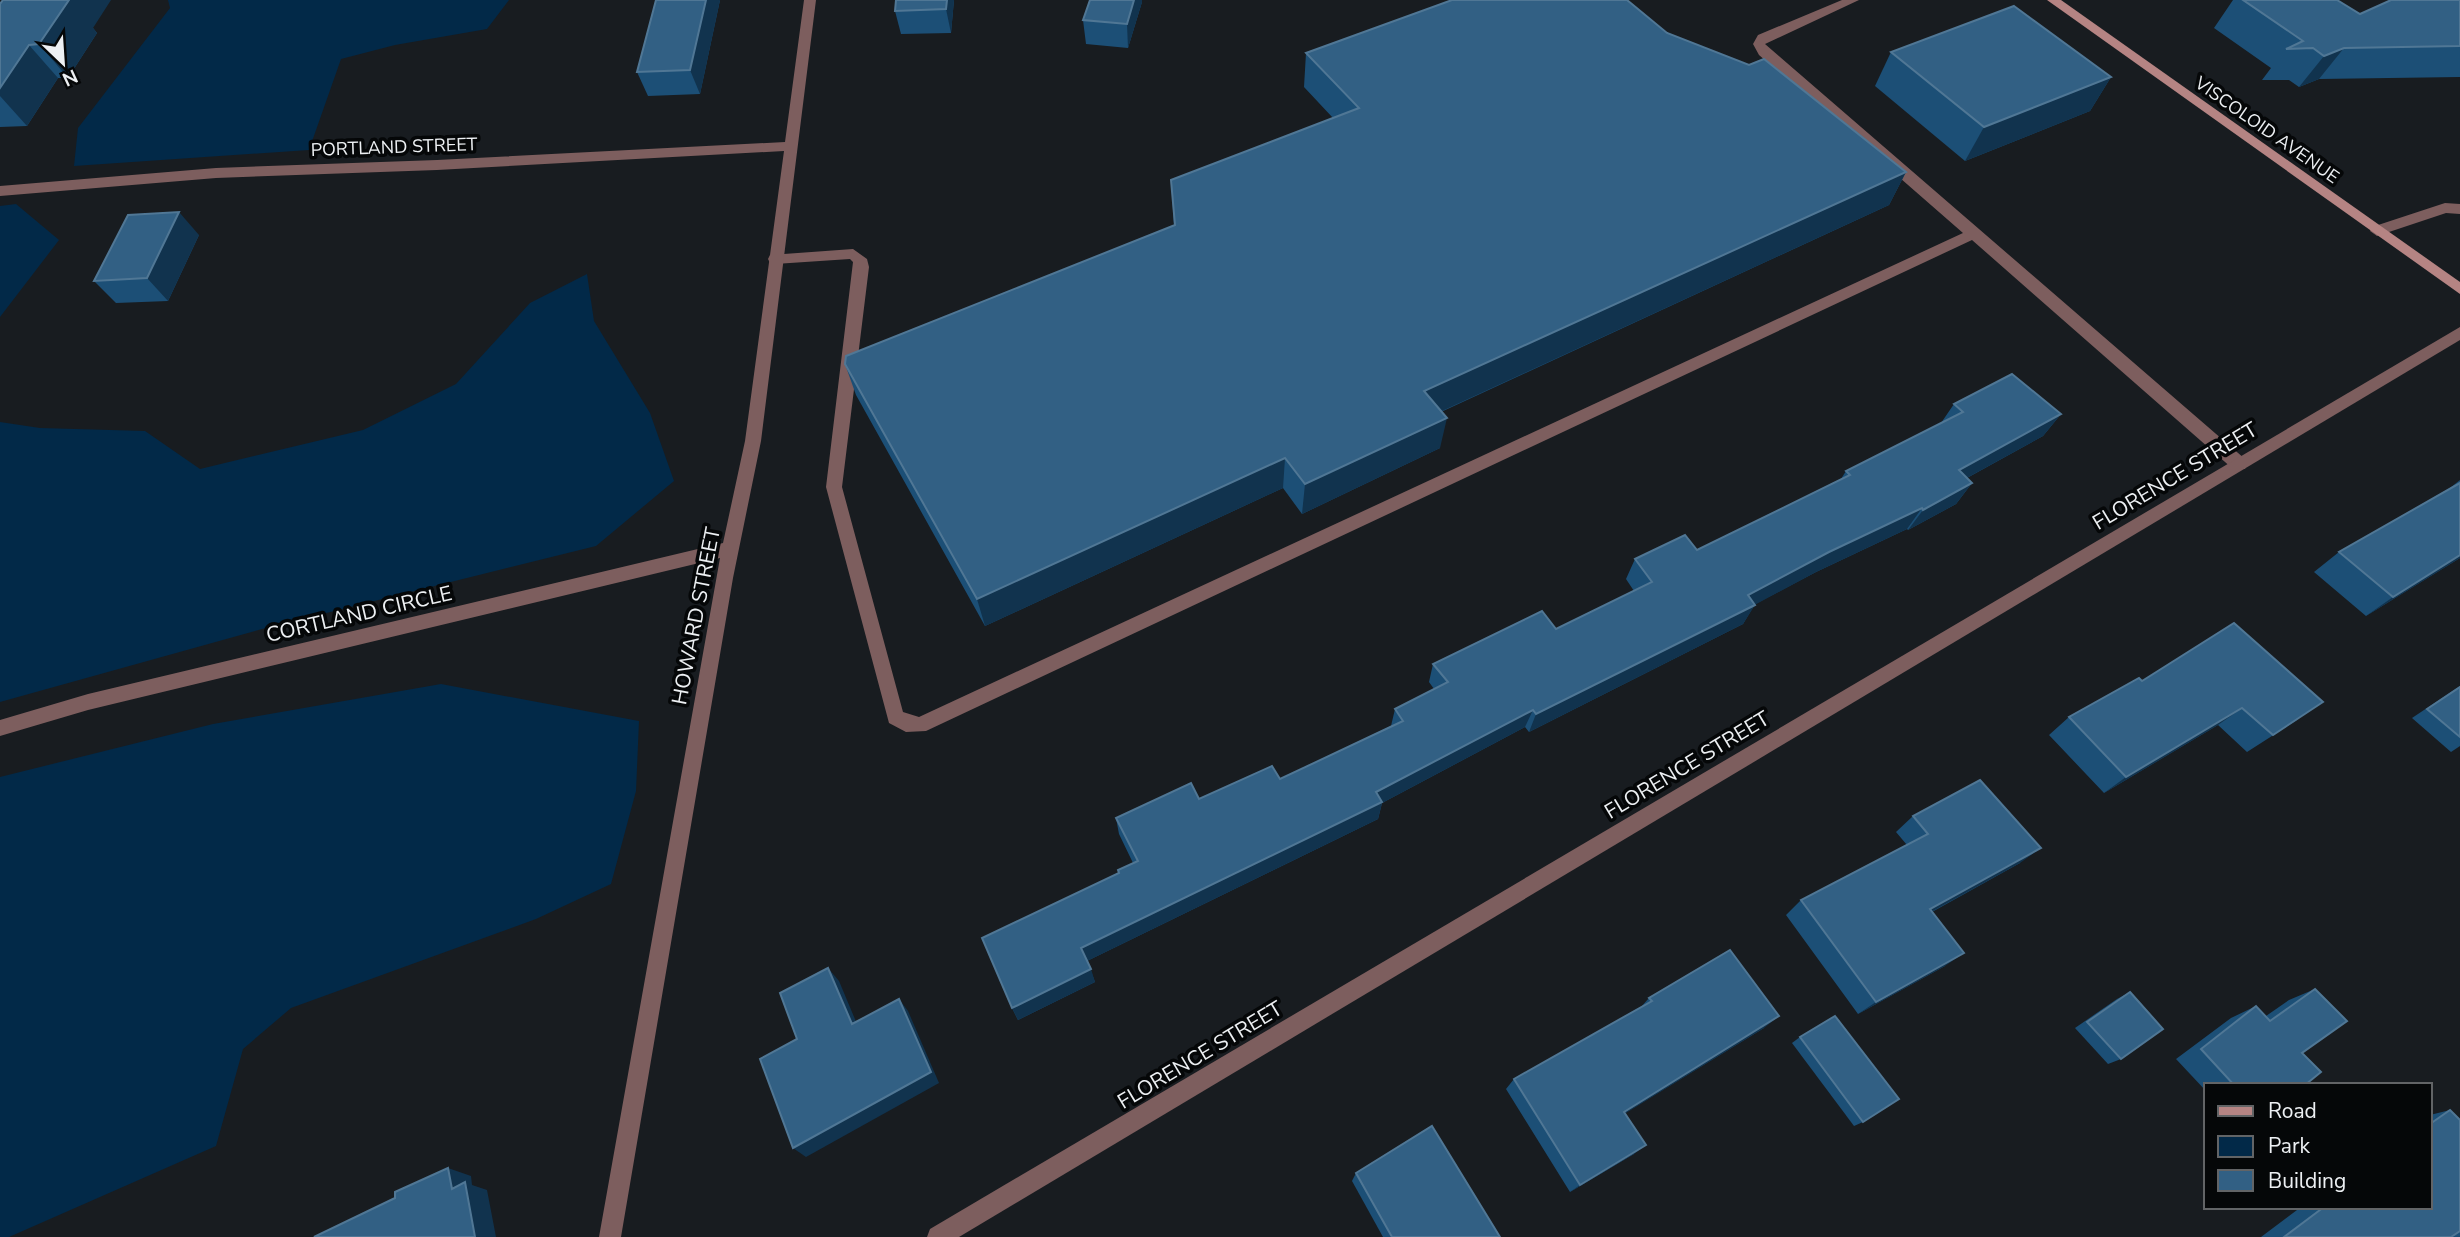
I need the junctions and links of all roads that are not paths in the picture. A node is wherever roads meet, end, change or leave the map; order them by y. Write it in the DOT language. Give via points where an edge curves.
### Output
graph roads {
  1 [pos="810,0"];
  2 [pos="1853,0"];
  3 [pos="2053,0"];
  4 [pos="789,146"];
  5 [pos="0,191"];
  6 [pos="2460,209"];
  7 [pos="2377,231"];
  8 [pos="1973,233"];
  9 [pos="775,259"];
  10 [pos="2460,289"];
  11 [pos="2460,333"];
  12 [pos="2239,464"];
  13 [pos="731,548"];
  14 [pos="0,728"];
  15 [pos="610,1237"];
  16 [pos="938,1237"];
  1 -- 4 [label="street, HOWARD STREET"];
  2 -- 8 [label="street" via="1763,38 1759,44"];
  3 -- 7 [label="main road, VISCOLOID AVENUE"];
  4 -- 5 [label="street, PORTLAND STREET" via="216,173"];
  4 -- 9 [label="street, HOWARD STREET"];
  6 -- 7 [label="street" via="2445,208"];
  7 -- 10 [label="main road, VISCOLOID AVENUE"];
  8 -- 9 [label="street" via="920,724 906,724 895,717 834,487 860,259 853,254"];
  8 -- 12 [label="street"];
  9 -- 13 [label="street, HOWARD STREET" via="753,441"];
  11 -- 12 [label="street, FLORENCE STREET"];
  12 -- 16 [label="street, FLORENCE STREET"];
  13 -- 14 [label="street, CORTLAND CIRCLE" via="88,702"];
  13 -- 15 [label="street, HOWARD STREET"];
}
